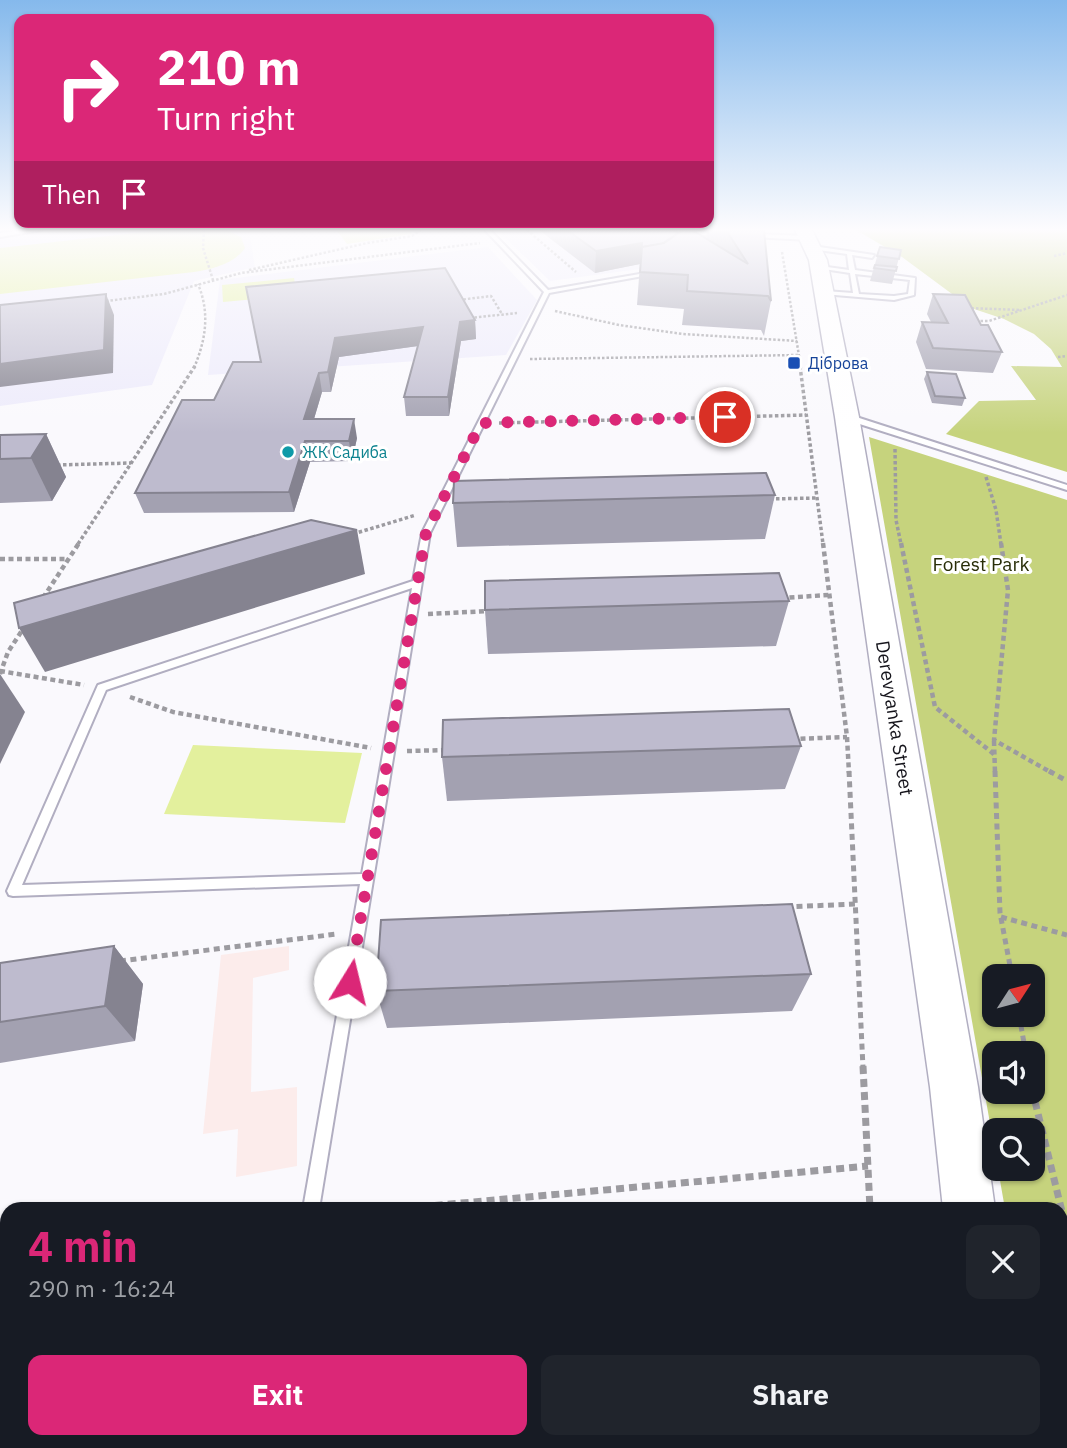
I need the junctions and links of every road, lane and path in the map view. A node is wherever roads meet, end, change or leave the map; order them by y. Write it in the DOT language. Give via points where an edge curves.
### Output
graph roads {
  1 [pos="137,298"];
  2 [pos="205,298"];
  3 [pos="480,298"];
  4 [pos="492,298"];
  5 [pos="544,298"];
  6 [pos="790,298"];
  7 [pos="826,298"];
  8 [pos="1059,298"];
  9 [pos="456,301"];
  10 [pos="104,302"];
  11 [pos="958,308"];
  12 [pos="1020,310"];
  13 [pos="538,311"];
  14 [pos="502,314"];
  15 [pos="466,318"];
  16 [pos="975,321"];
  17 [pos="797,341"];
  18 [pos="799,355"];
  19 [pos="1067,356"];
  20 [pos="1058,357"];
  21 [pos="513,359"];
  22 [pos="806,415"];
  23 [pos="847,417"];
  24 [pos="481,423"];
  25 [pos="894,432"];
  26 [pos="978,460"];
  27 [pos="131,463"];
  28 [pos="52,466"];
  29 [pos="1067,488"];
  30 [pos="817,498"];
  31 [pos="763,499"];
  32 [pos="438,508"];
  33 [pos="347,536"];
  34 [pos="0,559"];
  35 [pos="68,559"];
  36 [pos="417,583"];
  37 [pos="829,595"];
  38 [pos="774,598"];
  39 [pos="41,601"];
  40 [pos="495,611"];
  41 [pos="412,615"];
  42 [pos="27,622"];
  43 [pos="33,628"];
  44 [pos="20,632"];
  45 [pos="1,672"];
  46 [pos="102,688"];
  47 [pos="847,737"];
  48 [pos="778,739"];
  49 [pos="994,740"];
  50 [pos="458,749"];
  51 [pos="389,751"];
  52 [pos="995,755"];
  53 [pos="1067,781"];
  54 [pos="367,879"];
  55 [pos="855,904"];
  56 [pos="772,908"];
  57 [pos="1001,917"];
  58 [pos="358,931"];
  59 [pos="1067,935"];
  60 [pos="110,962"];
  61 [pos="1010,964"];
  62 [pos="1035,1104"];
  63 [pos="868,1166"];
  64 [pos="313,1202"];
  65 [pos="473,1202"];
  66 [pos="870,1202"];
  67 [pos="967,1202"];
  68 [pos="1059,1202"];
  1 -- 10 [label="path"];
  2 -- 27 [label="path" via="206,329 195,366"];
  3 -- 9 [label="path"];
  4 -- 14 [label="path"];
  5 -- 13 [label="lane"];
  6 -- 17 [label="path"];
  7 -- 23 [label="main road, Derevyanka Street"];
  8 -- 12 [label="path"];
  11 -- 12 [label="path"];
  12 -- 16 [label="path"];
  13 -- 14 [label="path"];
  13 -- 17 [label="path" via="683,334"];
  13 -- 21 [label="lane"];
  14 -- 15 [label="path"];
  17 -- 18 [label="path"];
  18 -- 21 [label="path"];
  18 -- 22 [label="path"];
  19 -- 20 [label="path"];
  21 -- 24 [label="lane"];
  22 -- 24 [label="path"];
  22 -- 30 [label="path"];
  23 -- 25 [label="lane"];
  23 -- 67 [label="main road, Derevyanka Street" via="954,1087"];
  24 -- 32 [label="lane"];
  25 -- 26 [label="lane"];
  25 -- 52 [label="path" via="896,520 935,707"];
  26 -- 29 [label="lane"];
  26 -- 49 [label="path" via="996,510 1008,590"];
  27 -- 28 [label="path"];
  27 -- 35 [label="path"];
  30 -- 31 [label="path"];
  30 -- 37 [label="path"];
  32 -- 33 [label="path"];
  32 -- 36 [label="lane" via="426,533"];
  34 -- 35 [label="path"];
  35 -- 39 [label="path"];
  36 -- 41 [label="lane"];
  36 -- 46 [label="lane"];
  37 -- 38 [label="path"];
  37 -- 47 [label="path"];
  40 -- 41 [label="path"];
  41 -- 51 [label="lane"];
  42 -- 44 [label="path"];
  43 -- 44 [label="path"];
  44 -- 45 [label="path"];
  45 -- 46 [label="path"];
  46 -- 51 [label="path" via="173,712"];
  46 -- 54 [label="lane" via="13,891"];
  47 -- 48 [label="path"];
  47 -- 55 [label="path"];
  49 -- 52 [label="path"];
  49 -- 53 [label="path"];
  50 -- 51 [label="path"];
  51 -- 54 [label="lane"];
  52 -- 57 [label="path"];
  54 -- 58 [label="lane"];
  55 -- 56 [label="path"];
  55 -- 63 [label="path"];
  57 -- 59 [label="path"];
  57 -- 61 [label="path"];
  58 -- 60 [label="path"];
  58 -- 64 [label="lane"];
  62 -- 68 [label="path"];
  63 -- 65 [label="path"];
  63 -- 66 [label="path"];
}
